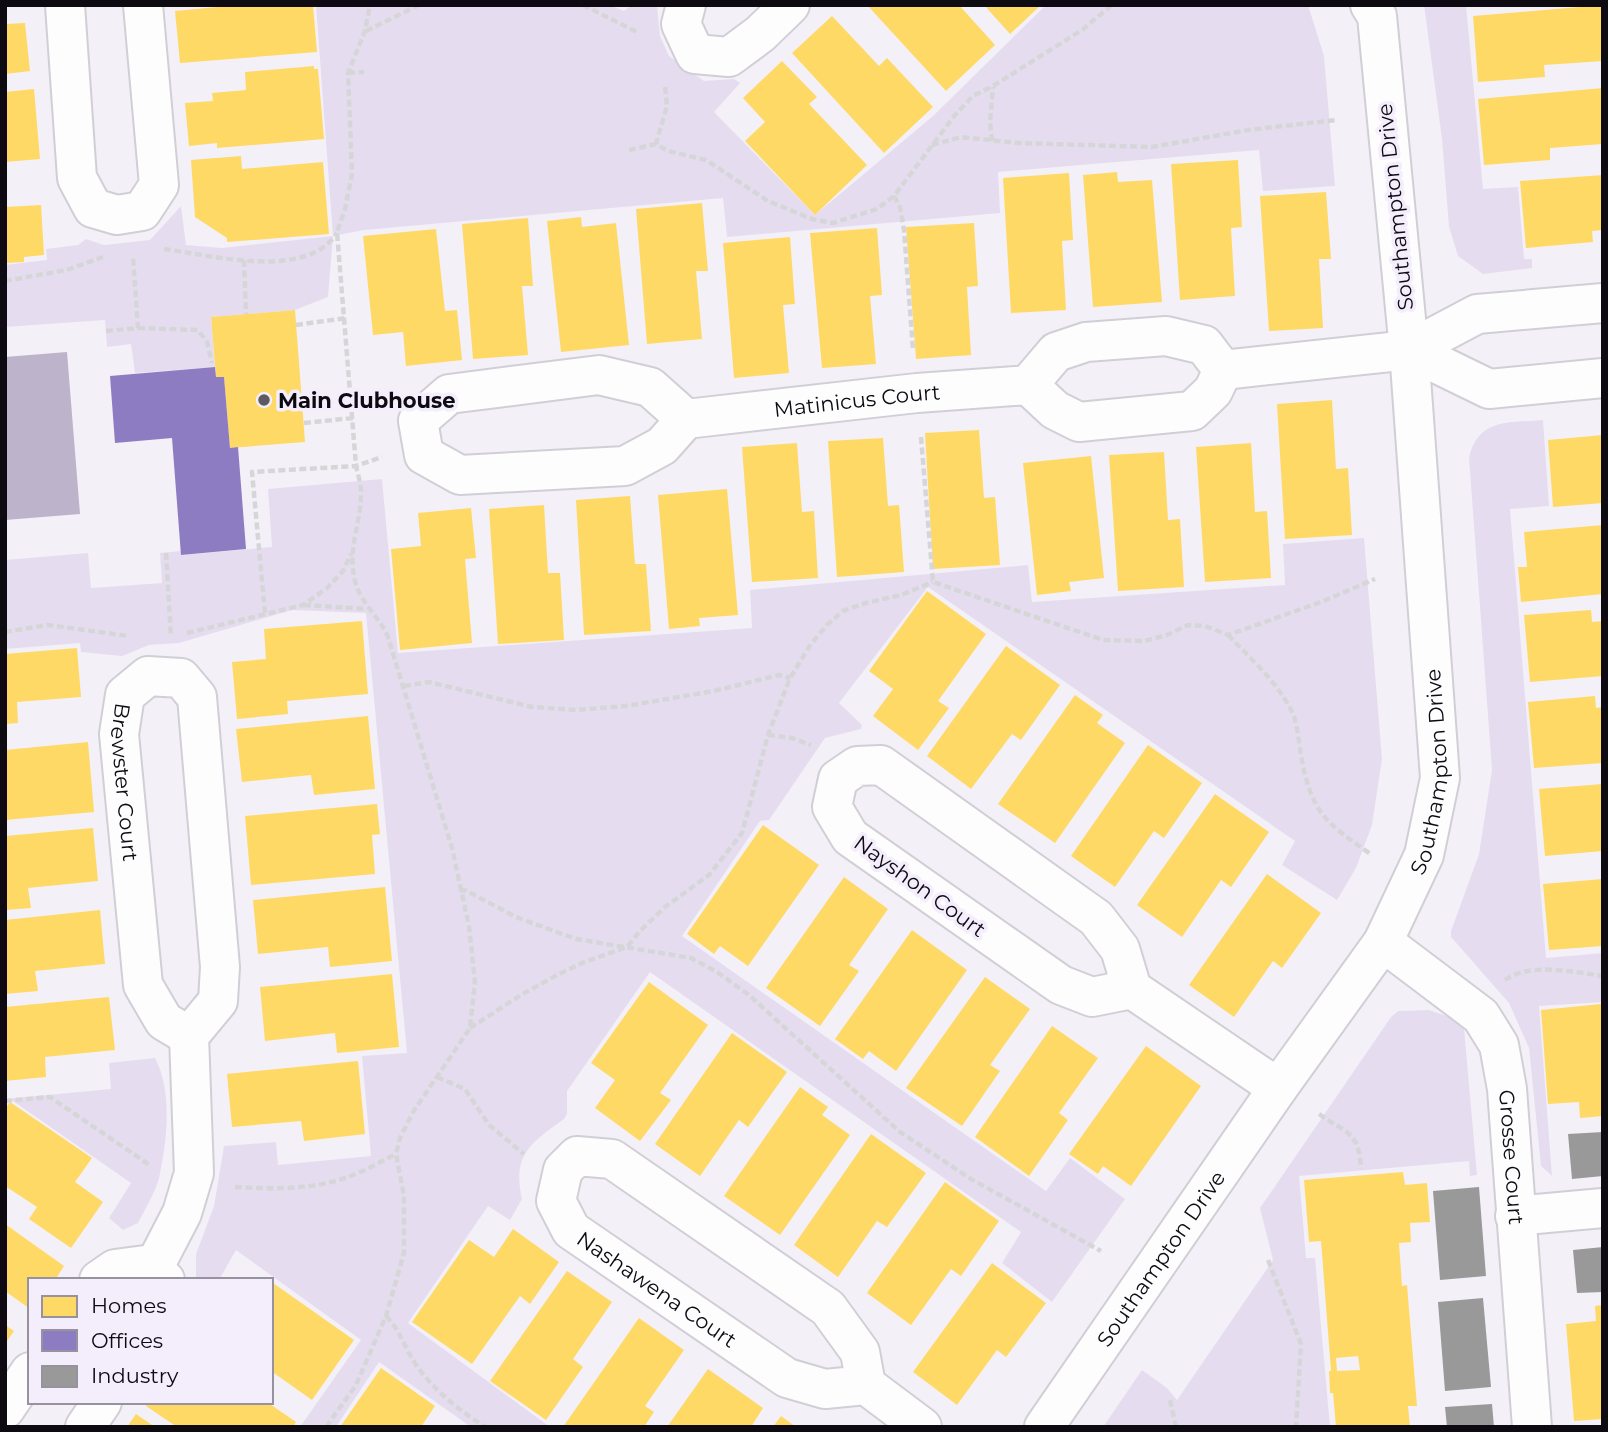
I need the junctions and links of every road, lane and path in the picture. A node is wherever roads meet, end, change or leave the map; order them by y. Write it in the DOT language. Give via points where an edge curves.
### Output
graph roads {
  1 [pos="65,5"];
  2 [pos="143,5"];
  3 [pos="370,5"];
  4 [pos="419,5"];
  5 [pos="583,5"];
  6 [pos="685,5"];
  7 [pos="790,5"];
  8 [pos="1112,5"];
  9 [pos="1370,5"];
  10 [pos="365,31"];
  11 [pos="642,34"];
  12 [pos="364,72"];
  13 [pos="348,73"];
  14 [pos="664,78"];
  15 [pos="993,86"];
  16 [pos="1336,120"];
  17 [pos="992,141"];
  18 [pos="656,144"];
  19 [pos="932,145"];
  20 [pos="629,150"];
  21 [pos="894,196"];
  22 [pos="337,232"];
  23 [pos="153,249"];
  24 [pos="132,250"];
  25 [pos="106,256"];
  26 [pos="244,260"];
  27 [pos="5,281"];
  28 [pos="1603,303"];
  29 [pos="246,314"];
  30 [pos="345,318"];
  31 [pos="296,325"];
  32 [pos="138,328"];
  33 [pos="106,331"];
  34 [pos="1409,350"];
  35 [pos="914,353"];
  36 [pos="212,363"];
  37 [pos="1223,370"];
  38 [pos="1603,378"];
  39 [pos="1028,385"];
  40 [pos="353,418"];
  41 [pos="686,419"];
  42 [pos="304,424"];
  43 [pos="920,429"];
  44 [pos="356,466"];
  45 [pos="166,553"];
  46 [pos="351,554"];
  47 [pos="1375,579"];
  48 [pos="933,582"];
  49 [pos="303,605"];
  50 [pos="367,609"];
  51 [pos="265,613"];
  52 [pos="5,632"];
  53 [pos="171,634"];
  54 [pos="159,635"];
  55 [pos="1228,635"];
  56 [pos="136,637"];
  57 [pos="165,677"];
  58 [pos="790,678"];
  59 [pos="404,687"];
  60 [pos="1372,855"];
  61 [pos="460,891"];
  62 [pos="1382,942"];
  63 [pos="627,947"];
  64 [pos="1603,976"];
  65 [pos="1499,984"];
  66 [pos="1132,989"];
  67 [pos="470,1028"];
  68 [pos="189,1035"];
  69 [pos="437,1077"];
  70 [pos="1278,1088"];
  71 [pos="5,1101"];
  72 [pos="1319,1114"];
  73 [pos="396,1154"];
  74 [pos="153,1168"];
  75 [pos="1361,1169"];
  76 [pos="563,1171"];
  77 [pos="231,1187"];
  78 [pos="1603,1208"];
  79 [pos="1515,1216"];
  80 [pos="1101,1251"];
  81 [pos="1268,1260"];
  82 [pos="159,1275"];
  83 [pos="102,1278"];
  84 [pos="386,1316"];
  85 [pos="28,1375"];
  86 [pos="866,1385"];
  87 [pos="1170,1400"];
  88 [pos="101,1404"];
  89 [pos="5,1409"];
  90 [pos="85,1427"];
  91 [pos="326,1427"];
  92 [pos="485,1427"];
  93 [pos="922,1427"];
  94 [pos="1044,1427"];
  95 [pos="1176,1427"];
  96 [pos="1296,1427"];
  97 [pos="1532,1427"];
  1 -- 2 [label="street" via="78,178 93,208 117,215 142,211 159,185"];
  3 -- 10 [label="path"];
  4 -- 10 [label="path"];
  5 -- 11 [label="path"];
  6 -- 7 [label="street" via="681,24 695,54 729,57"];
  8 -- 15 [label="path" via="1082,30"];
  9 -- 34 [label="street, Southampton Drive" via="1377,16"];
  10 -- 13 [label="path"];
  12 -- 13 [label="path"];
  13 -- 22 [label="path" via="352,174"];
  14 -- 18 [label="path" via="667,106"];
  15 -- 17 [label="path"];
  15 -- 19 [label="path" via="974,96"];
  16 -- 17 [label="path" via="1152,147"];
  17 -- 19 [label="path" via="961,137"];
  18 -- 20 [label="path"];
  18 -- 21 [label="path" via="706,160 768,201 812,219 833,223 877,209"];
  19 -- 21 [label="path"];
  21 -- 35 [label="path" via="904,230"];
  22 -- 26 [label="path" via="329,245 304,256 279,262"];
  22 -- 30 [label="path"];
  23 -- 26 [label="path"];
  24 -- 32 [label="path"];
  25 -- 27 [label="path" via="68,270"];
  26 -- 29 [label="path"];
  28 -- 34 [label="street" via="1478,314"];
  30 -- 31 [label="path"];
  30 -- 40 [label="path"];
  32 -- 33 [label="path"];
  32 -- 36 [label="path" via="198,330 207,342"];
  34 -- 37 [label="street"];
  34 -- 38 [label="street" via="1489,389"];
  34 -- 62 [label="street, Southampton Drive" via="1440,778 1424,855"];
  37 -- 39 [label="street" via="1204,345 1166,336 1099,341 1056,352"];
  37 -- 39 [label="street" via="1213,391 1192,411 1079,422 1055,410"];
  39 -- 41 [label="street, Matinicus Court"];
  40 -- 42 [label="path"];
  40 -- 44 [label="path"];
  41 -- 41 [label="street" via="650,387 599,375 449,394 418,421 424,456 460,475 625,466 662,446"];
  43 -- 48 [label="path"];
  44 -- 46 [label="path" via="361,493"];
  44 -- 51 [label="path" via="252,472"];
  45 -- 53 [label="path"];
  46 -- 49 [label="path" via="343,571"];
  46 -- 50 [label="path" via="355,583"];
  47 -- 55 [label="path"];
  48 -- 55 [label="path" via="1104,640 1144,641 1188,625"];
  48 -- 58 [label="path" via="843,611 811,644"];
  49 -- 50 [label="path"];
  49 -- 51 [label="path"];
  50 -- 59 [label="path" via="382,622"];
  51 -- 53 [label="path"];
  52 -- 56 [label="path" via="48,625"];
  53 -- 54 [label="path"];
  53 -- 57 [label="path"];
  55 -- 60 [label="path" via="1292,710 1314,805 1329,824"];
  57 -- 68 [label="street" via="181,678 197,697 219,967 218,1001"];
  57 -- 68 [label="street, Brewster Court" via="148,676 125,695 119,734 143,985 164,1021"];
  58 -- 59 [label="path" via="779,675 714,691 576,710 532,708 429,682"];
  58 -- 63 [label="path" via="768,735 742,832 709,875 665,907"];
  59 -- 61 [label="path" via="452,848"];
  61 -- 63 [label="path" via="576,939"];
  61 -- 67 [label="path" via="475,982"];
  62 -- 70 [label="street, Southampton Drive"];
  62 -- 79 [label="street, Grosse Court" via="1481,1016 1499,1045 1507,1089"];
  63 -- 67 [label="path" via="557,975"];
  63 -- 80 [label="path" via="691,958 717,972 749,995 900,1132 971,1179"];
  64 -- 65 [label="path" via="1547,969 1512,975"];
  66 -- 66 [label="street, Nayshon Court" via="1120,949 1096,918 881,765 857,766 838,779 832,807 850,838 1062,985 1091,997"];
  66 -- 70 [label="street"];
  67 -- 69 [label="path"];
  68 -- 82 [label="street" via="194,1173"];
  69 -- 73 [label="path" via="413,1112"];
  69 -- 76 [label="path" via="465,1089 489,1125 529,1158"];
  70 -- 94 [label="street, Southampton Drive"];
  71 -- 74 [label="path" via="50,1097"];
  72 -- 75 [label="path" via="1356,1140"];
  73 -- 77 [label="path" via="323,1184"];
  73 -- 84 [label="path" via="404,1196 404,1252"];
  76 -- 86 [label="street, Nashawena Court" via="556,1200 571,1230 788,1378 825,1389"];
  76 -- 86 [label="street" via="577,1156 612,1159 828,1308 860,1352"];
  78 -- 79 [label="street"];
  79 -- 97 [label="street, Grosse Court"];
  81 -- 96 [label="path" via="1301,1344"];
  82 -- 83 [label="street" via="145,1265 115,1269"];
  84 -- 91 [label="path" via="356,1384"];
  84 -- 92 [label="path" via="415,1364 438,1391"];
  85 -- 89 [label="street"];
  86 -- 93 [label="street"];
  87 -- 95 [label="path"];
  88 -- 90 [label="street"];
}
